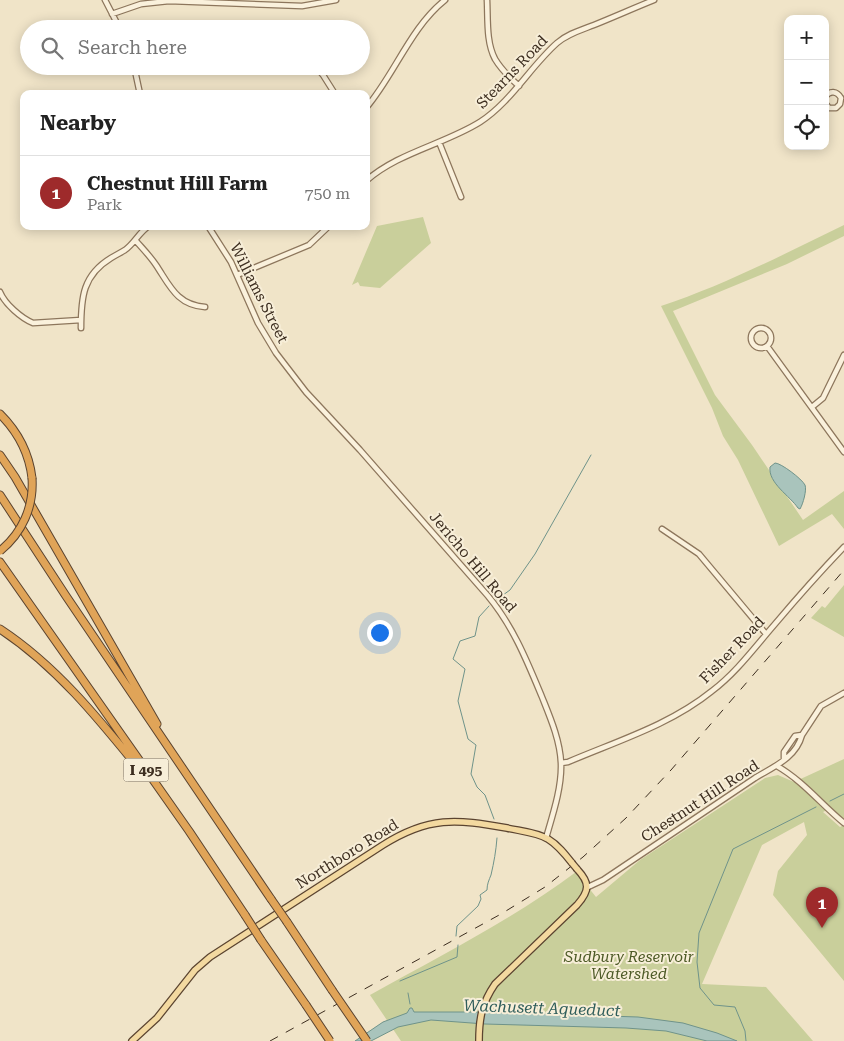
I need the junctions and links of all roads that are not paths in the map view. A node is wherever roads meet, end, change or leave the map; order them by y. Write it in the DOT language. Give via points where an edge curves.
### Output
graph roads {
  1 [pos="105,0"];
  2 [pos="336,0"];
  3 [pos="445,0"];
  4 [pos="487,0"];
  5 [pos="654,0"];
  6 [pos="112,14"];
  7 [pos="115,20"];
  8 [pos="136,75"];
  9 [pos="324,75"];
  10 [pos="518,86"];
  11 [pos="139,90"];
  12 [pos="333,90"];
  13 [pos="829,93"];
  14 [pos="842,97"];
  15 [pos="370,103"];
  16 [pos="826,105"];
  17 [pos="439,142"];
  18 [pos="370,178"];
  19 [pos="461,197"];
  20 [pos="142,230"];
  21 [pos="211,230"];
  22 [pos="325,230"];
  23 [pos="136,241"];
  24 [pos="237,274"];
  25 [pos="0,292"];
  26 [pos="205,307"];
  27 [pos="81,320"];
  28 [pos="80,328"];
  29 [pos="767,346"];
  30 [pos="844,355"];
  31 [pos="288,370"];
  32 [pos="812,407"];
  33 [pos="0,414"];
  34 [pos="844,452"];
  35 [pos="0,455"];
  36 [pos="0,495"];
  37 [pos="662,529"];
  38 [pos="844,547"];
  39 [pos="0,551"];
  40 [pos="0,562"];
  41 [pos="0,629"];
  42 [pos="766,634"];
  43 [pos="844,693"];
  44 [pos="561,763"];
  45 [pos="777,766"];
  46 [pos="188,776"];
  47 [pos="844,823"];
  48 [pos="189,831"];
  49 [pos="546,838"];
  50 [pos="588,887"];
  51 [pos="132,1041"];
  52 [pos="330,1041"];
  53 [pos="367,1041"];
  54 [pos="479,1041"];
  1 -- 6 [label="street"];
  2 -- 6 [label="street" via="302,6 152,2"];
  3 -- 15 [label="street" via="418,30"];
  4 -- 10 [label="street" via="492,50 501,67"];
  5 -- 10 [label="street, Stearns Road" via="566,36"];
  6 -- 7 [label="street"];
  8 -- 11 [label="street"];
  9 -- 12 [label="street"];
  10 -- 17 [label="street, Stearns Road" via="487,118"];
  13 -- 14 [label="street"];
  14 -- 16 [label="street" via="836,108"];
  17 -- 18 [label="street, Stearns Road"];
  17 -- 19 [label="street"];
  20 -- 23 [label="street"];
  21 -- 24 [label="street, Williams Street"];
  22 -- 24 [label="street" via="309,245"];
  23 -- 26 [label="street" via="179,297 193,306"];
  23 -- 27 [label="street" via="99,267 87,283 82,297"];
  24 -- 31 [label="street, Williams Street" via="266,337"];
  25 -- 27 [label="street" via="26,320 33,323"];
  27 -- 28 [label="street"];
  29 -- 29 [label="street" via="771,339 769,332 762,328 755,330 751,337 753,344 759,348"];
  29 -- 32 [label="street"];
  30 -- 32 [label="street" via="823,398"];
  31 -- 44 [label="street, Jericho Hill Road" via="499,609 541,694 553,725"];
  32 -- 34 [label="street"];
  33 -- 39 [label="highway, bridge" via="22,442 32,478 26,518"];
  35 -- 46 [label="highway"];
  36 -- 46 [label="highway, I 495"];
  37 -- 42 [label="street" via="704,559"];
  38 -- 42 [label="street, Fisher Road"];
  40 -- 48 [label="highway, I 495"];
  41 -- 48 [label="highway" via="36,656 76,695"];
  42 -- 44 [label="street, Fisher Road" via="726,680 696,703 651,728"];
  43 -- 45 [label="street" via="821,706 791,754"];
  44 -- 49 [label="street, Jericho Hill Road"];
  45 -- 47 [label="street, Chestnut Hill Road" via="802,783"];
  45 -- 50 [label="street, Chestnut Hill Road" via="604,880"];
  46 -- 53 [label="highway, I 495, bridge"];
  48 -- 52 [label="highway, I 495, bridge"];
  49 -- 50 [label="main road, Northboro Road, bridge" via="559,847 584,877"];
  49 -- 51 [label="main road, Northboro Road" via="470,822 438,822 415,827 210,957 195,970 157,1018"];
  50 -- 54 [label="main road" via="577,904 495,984 482,1009"];
}
